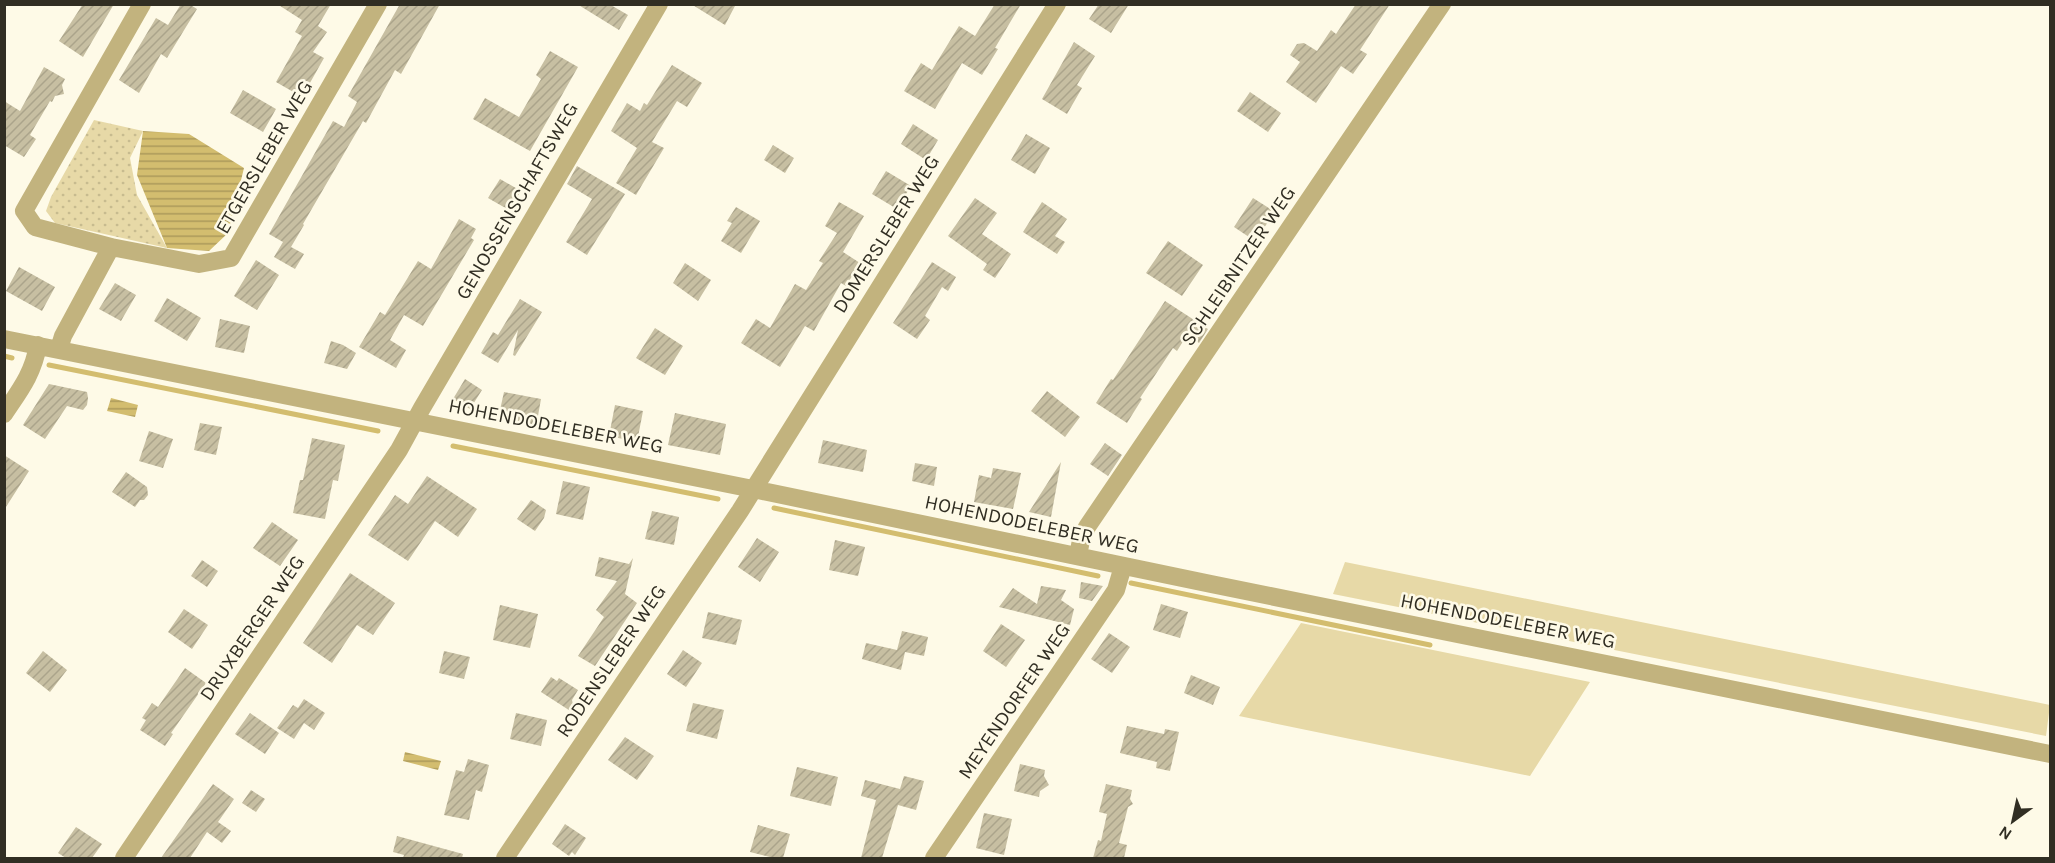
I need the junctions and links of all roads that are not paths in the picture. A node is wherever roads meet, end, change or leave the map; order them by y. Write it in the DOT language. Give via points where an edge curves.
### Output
graph roads {
  1 [pos="142,4"];
  2 [pos="378,4"];
  3 [pos="659,4"];
  4 [pos="1058,4"];
  5 [pos="1442,4"];
  6 [pos="111,247"];
  7 [pos="4,339"];
  8 [pos="38,345"];
  9 [pos="59,349"];
  10 [pos="4,414"];
  11 [pos="415,420"];
  12 [pos="753,489"];
  13 [pos="1078,556"];
  14 [pos="1123,566"];
  15 [pos="2050,754"];
  16 [pos="124,858"];
  17 [pos="505,858"];
  18 [pos="934,858"];
  1 -- 6 [label="street, ETGERSLEBER WEG" via="24,211 34,227"];
  2 -- 6 [label="street, ETGERSLEBER WEG" via="231,258 199,264"];
  3 -- 11 [label="street, GENOSSENSCHAFTSWEG"];
  4 -- 12 [label="street, DOMERSLEBER WEG"];
  5 -- 13 [label="street, SCHLEIBNITZER WEG" via="1088,527"];
  6 -- 9 [label="street"];
  7 -- 8 [label="street, HOHENDODELEBER WEG"];
  8 -- 9 [label="street, HOHENDODELEBER WEG"];
  8 -- 10 [label="street" via="35,364"];
  9 -- 11 [label="street, HOHENDODELEBER WEG"];
  11 -- 12 [label="street, HOHENDODELEBER WEG"];
  11 -- 16 [label="street, DRUXBERGER WEG" via="399,450"];
  12 -- 13 [label="street, HOHENDODELEBER WEG"];
  12 -- 17 [label="street, RODENSLEBER WEG"];
  13 -- 14 [label="street, HOHENDODELEBER WEG"];
  14 -- 15 [label="street, HOHENDODELEBER WEG"];
  14 -- 18 [label="street, MEYENDORFER WEG" via="1116,590"];
}
